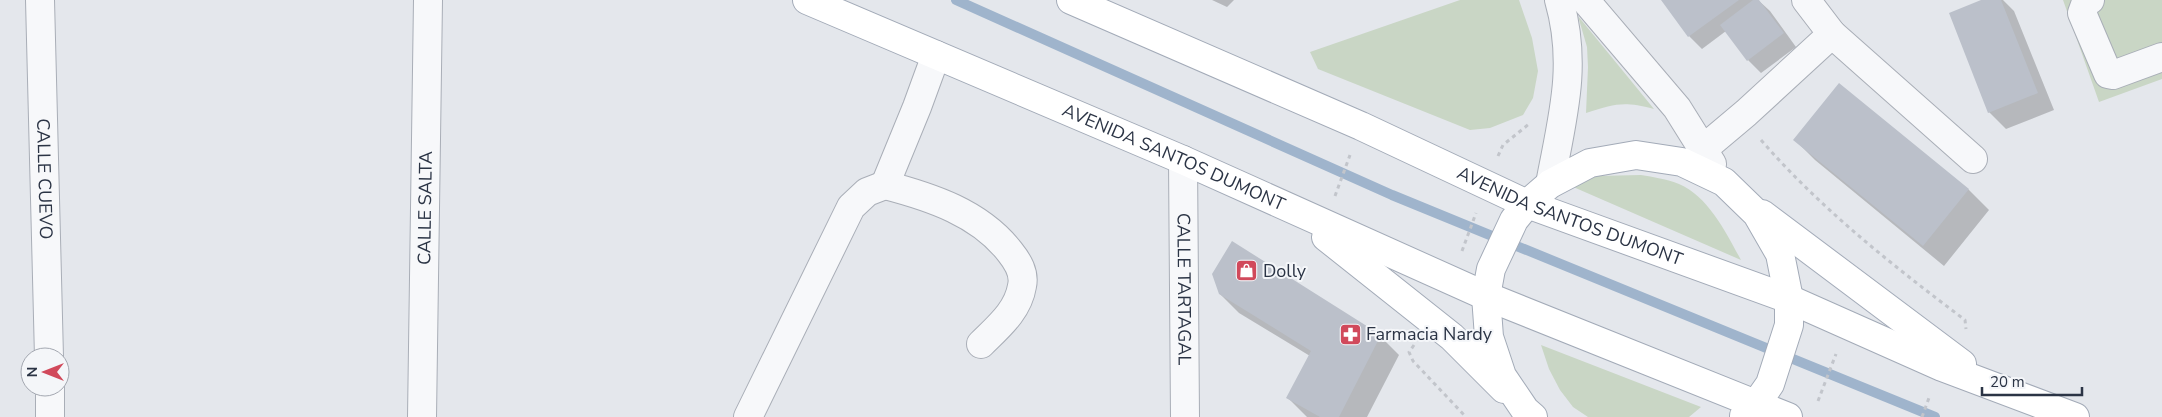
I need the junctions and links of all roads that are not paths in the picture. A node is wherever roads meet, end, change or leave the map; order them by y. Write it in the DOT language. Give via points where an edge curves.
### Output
graph roads {
  1 [pos="40,0"];
  2 [pos="428,0"];
  3 [pos="807,0"];
  4 [pos="1071,0"];
  5 [pos="1559,0"];
  6 [pos="1585,0"];
  7 [pos="2090,0"];
  8 [pos="1807,1"];
  9 [pos="1832,34"];
  10 [pos="936,55"];
  11 [pos="2162,57"];
  12 [pos="1702,150"];
  13 [pos="1973,159"];
  14 [pos="1183,160"];
  15 [pos="1724,182"];
  16 [pos="1550,184"];
  17 [pos="885,185"];
  18 [pos="1744,200"];
  19 [pos="1289,208"];
  20 [pos="1520,212"];
  21 [pos="1486,296"];
  22 [pos="1789,312"];
  23 [pos="981,344"];
  24 [pos="49,347"];
  25 [pos="1989,384"];
  26 [pos="50,397"];
  27 [pos="1756,401"];
  28 [pos="1529,414"];
  29 [pos="50,417"];
  30 [pos="422,417"];
  31 [pos="748,417"];
  32 [pos="1185,417"];
  33 [pos="1788,417"];
  34 [pos="2075,417"];
  1 -- 24 [label="street, CALLE CUEVO"];
  2 -- 30 [label="street, CALLE SALTA"];
  3 -- 10 [label="main road, AVENIDA SANTOS DUMONT"];
  4 -- 20 [label="main road, AVENIDA SANTOS DUMONT" via="1361,126 1482,196"];
  5 -- 16 [label="street" via="1569,58 1567,99"];
  6 -- 12 [label="street" via="1677,108"];
  7 -- 11 [label="street" via="2082,13 2108,74 2113,76"];
  8 -- 9 [label="street"];
  9 -- 12 [label="street"];
  9 -- 13 [label="street"];
  10 -- 14 [label="main road, AVENIDA SANTOS DUMONT"];
  10 -- 17 [label="street"];
  12 -- 15 [label="street"];
  14 -- 19 [label="main road, AVENIDA SANTOS DUMONT"];
  14 -- 32 [label="street, CALLE TARTAGAL"];
  15 -- 16 [label="main road" via="1682,162 1636,155 1590,163"];
  15 -- 18 [label="main road"];
  16 -- 20 [label="main road"];
  17 -- 23 [label="street" via="922,194 970,216 990,229 1020,264 1023,286 1012,313"];
  17 -- 31 [label="street" via="867,192 851,207"];
  18 -- 22 [label="main road" via="1757,214 1780,254"];
  18 -- 25 [label="main road"];
  19 -- 21 [label="main road, AVENIDA SANTOS DUMONT"];
  19 -- 28 [label="main road" via="1434,321"];
  20 -- 21 [label="main road" via="1491,269"];
  20 -- 22 [label="main road, AVENIDA SANTOS DUMONT"];
  21 -- 27 [label="main road, AVENIDA SANTOS DUMONT"];
  21 -- 28 [label="main road" via="1489,337 1502,376"];
  22 -- 25 [label="main road, AVENIDA SANTOS DUMONT"];
  22 -- 27 [label="main road"];
  25 -- 34 [label="main road, AVENIDA SANTOS DUMONT"];
  26 -- 29 [label="street"];
  27 -- 33 [label="main road, AVENIDA SANTOS DUMONT"];
}
